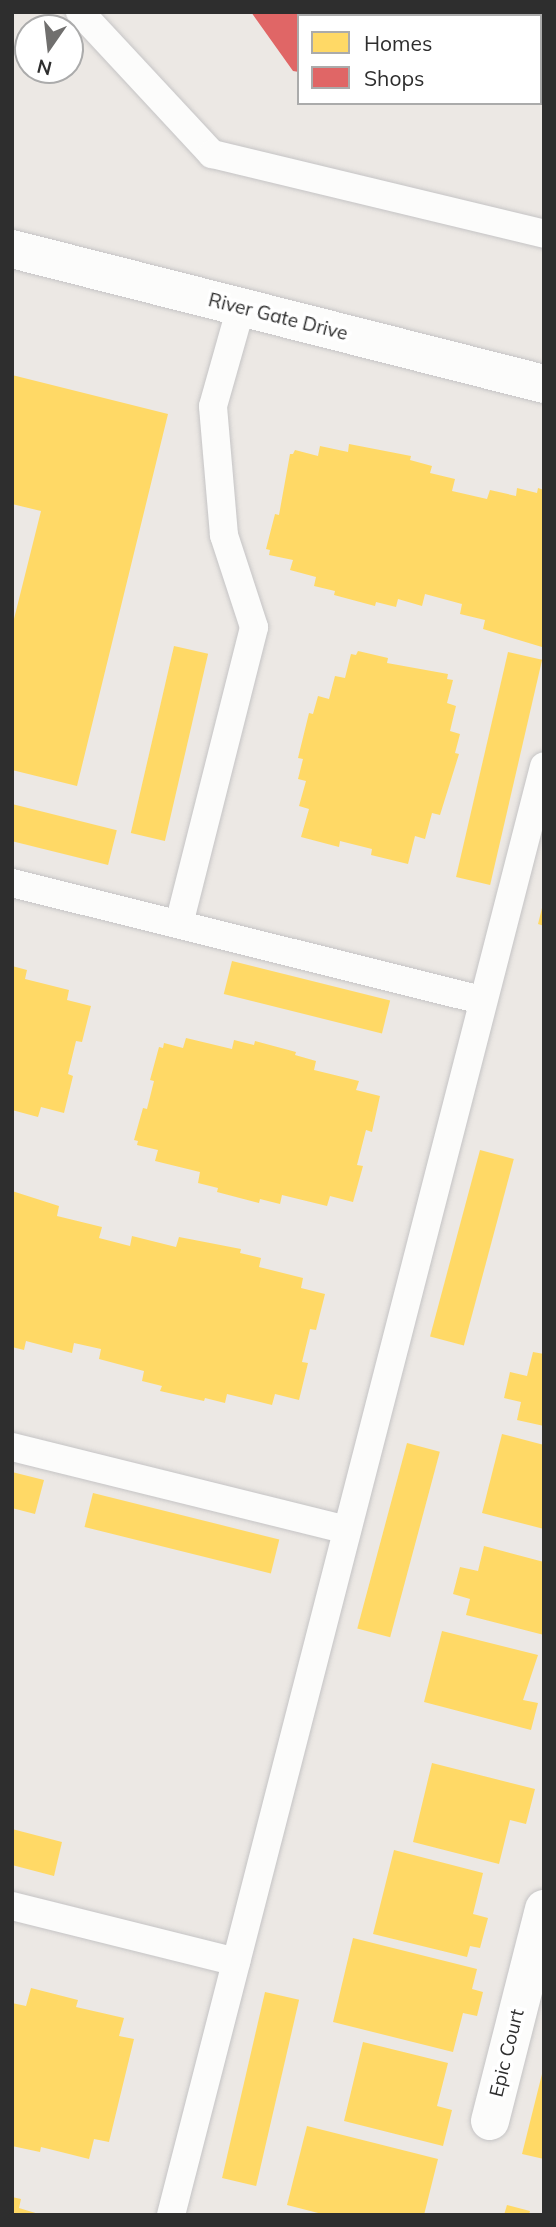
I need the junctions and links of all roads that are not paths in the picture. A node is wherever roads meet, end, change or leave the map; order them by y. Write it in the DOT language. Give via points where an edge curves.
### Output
graph roads {
  1 [pos="80,12"];
  2 [pos="544,234"];
  3 [pos="12,249"];
  4 [pos="241,307"];
  5 [pos="544,384"];
  6 [pos="544,766"];
  7 [pos="12,883"];
  8 [pos="179,924"];
  9 [pos="484,1000"];
  10 [pos="12,1447"];
  11 [pos="347,1530"];
  12 [pos="12,1906"];
  13 [pos="544,1909"];
  14 [pos="236,1962"];
  15 [pos="534,1987"];
  16 [pos="490,2121"];
  17 [pos="170,2215"];
  1 -- 2 [label="lane" via="212,154"];
  3 -- 4 [label="street, River Gate Drive"];
  4 -- 5 [label="street, River Gate Drive"];
  4 -- 8 [label="lane" via="213,407 224,535 254,626"];
  6 -- 9 [label="lane"];
  7 -- 8 [label="lane"];
  8 -- 9 [label="lane"];
  9 -- 11 [label="lane"];
  10 -- 11 [label="lane"];
  11 -- 14 [label="lane"];
  12 -- 14 [label="lane"];
  13 -- 15 [label="street, Epic Court"];
  14 -- 17 [label="lane"];
  15 -- 16 [label="street, Epic Court"];
}
